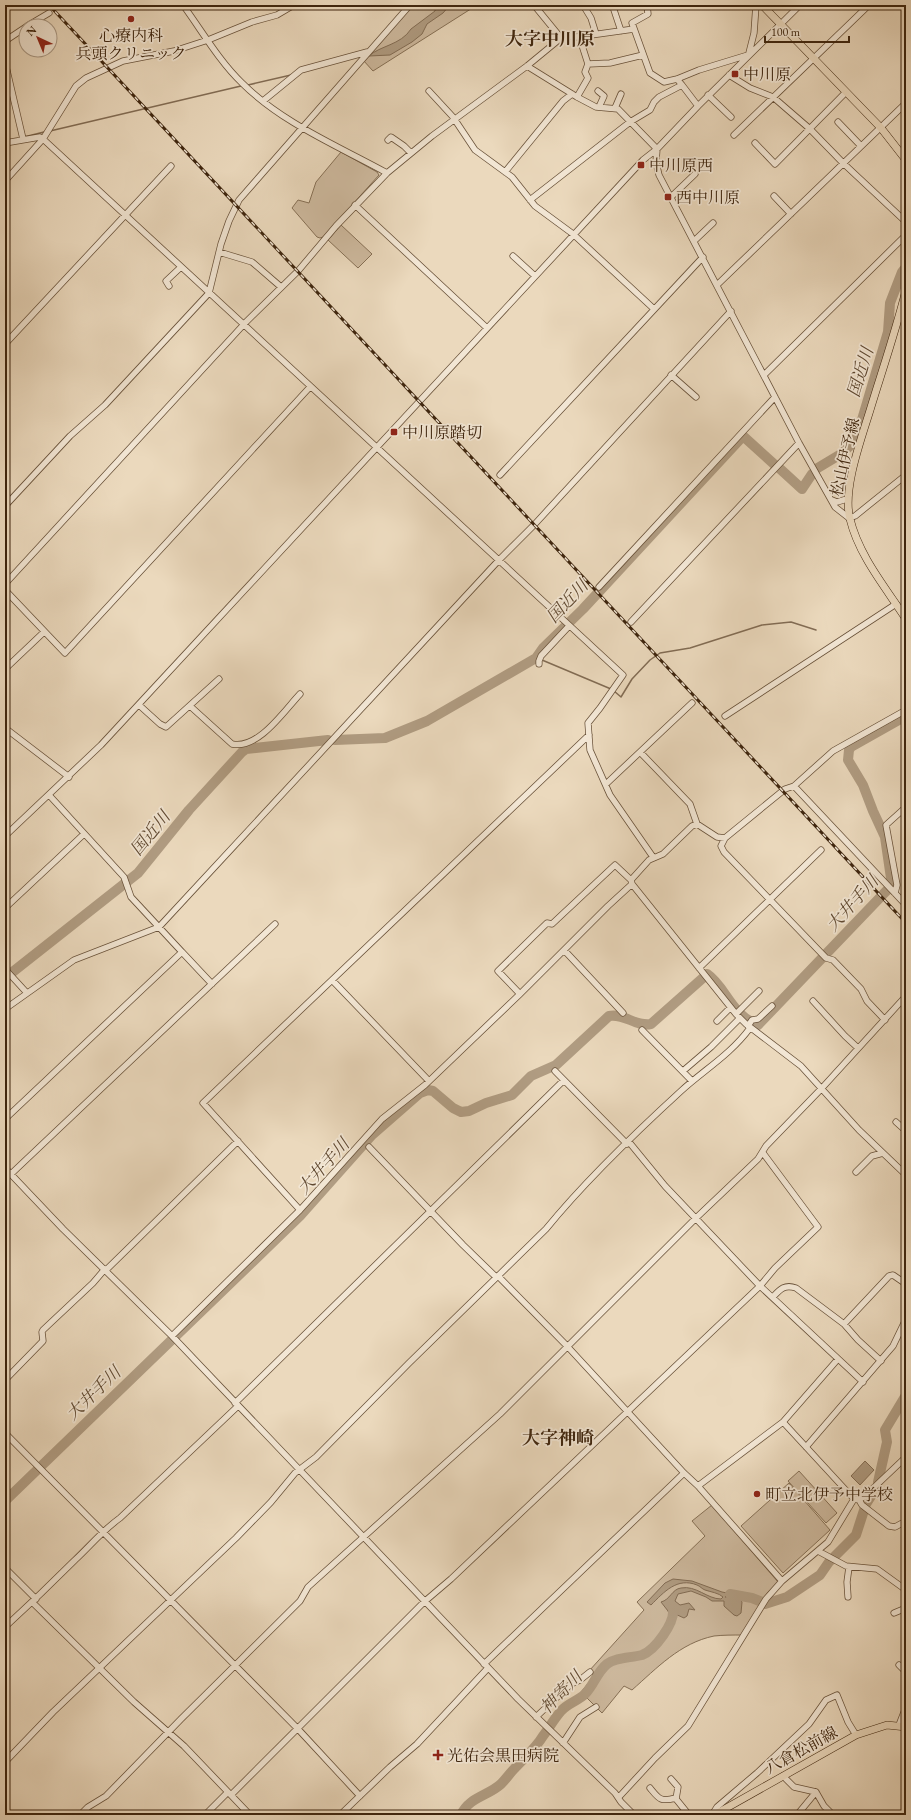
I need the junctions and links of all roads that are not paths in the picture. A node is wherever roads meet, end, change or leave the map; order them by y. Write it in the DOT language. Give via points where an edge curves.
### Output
graph roads {
  1 [pos="183,5"];
  2 [pos="294,5"];
  3 [pos="410,5"];
  4 [pos="534,5"];
  5 [pos="583,5"];
  6 [pos="647,5"];
  7 [pos="756,5"];
  8 [pos="762,5"];
  9 [pos="800,5"];
  10 [pos="869,5"];
  11 [pos="613,8"];
  12 [pos="49,13"];
  13 [pos="41,18"];
  14 [pos="780,25"];
  15 [pos="634,29"];
  16 [pos="621,31"];
  17 [pos="18,32"];
  18 [pos="596,34"];
  19 [pos="579,36"];
  20 [pos="561,38"];
  21 [pos="208,40"];
  22 [pos="5,41"];
  23 [pos="367,52"];
  24 [pos="643,55"];
  25 [pos="749,55"];
  26 [pos="813,59"];
  27 [pos="5,62"];
  28 [pos="588,64"];
  29 [pos="527,66"];
  30 [pos="729,75"];
  31 [pos="677,79"];
  32 [pos="682,85"];
  33 [pos="430,91"];
  34 [pos="598,91"];
  35 [pos="846,92"];
  36 [pos="620,94"];
  37 [pos="574,95"];
  38 [pos="708,95"];
  39 [pos="773,98"];
  40 [pos="263,101"];
  41 [pos="906,103"];
  42 [pos="698,106"];
  43 [pos="599,107"];
  44 [pos="614,108"];
  45 [pos="731,117"];
  46 [pos="455,120"];
  47 [pos="630,122"];
  48 [pos="838,122"];
  49 [pos="303,127"];
  50 [pos="881,128"];
  51 [pos="810,129"];
  52 [pos="734,135"];
  53 [pos="23,139"];
  54 [pos="43,139"];
  55 [pos="388,140"];
  56 [pos="5,143"];
  57 [pos="755,143"];
  58 [pos="861,146"];
  59 [pos="658,149"];
  60 [pos="411,153"];
  61 [pos="906,160"];
  62 [pos="843,164"];
  63 [pos="171,166"];
  64 [pos="505,172"];
  65 [pos="387,173"];
  66 [pos="695,174"];
  67 [pos="5,181"];
  68 [pos="774,196"];
  69 [pos="671,197"];
  70 [pos="530,200"];
  71 [pos="355,205"];
  72 [pos="792,214"];
  73 [pos="124,215"];
  74 [pos="906,222"];
  75 [pos="713,223"];
  76 [pos="573,234"];
  77 [pos="906,234"];
  78 [pos="694,241"];
  79 [pos="219,252"];
  80 [pos="513,256"];
  81 [pos="703,257"];
  82 [pos="181,267"];
  83 [pos="535,276"];
  84 [pos="170,286"];
  85 [pos="718,286"];
  86 [pos="281,287"];
  87 [pos="906,290"];
  88 [pos="209,293"];
  89 [pos="654,309"];
  90 [pos="901,310"];
  91 [pos="731,311"];
  92 [pos="906,317"];
  93 [pos="244,325"];
  94 [pos="487,328"];
  95 [pos="5,344"];
  96 [pos="671,375"];
  97 [pos="764,375"];
  98 [pos="310,387"];
  99 [pos="696,397"];
  100 [pos="775,397"];
  101 [pos="799,443"];
  102 [pos="377,448"];
  103 [pos="500,475"];
  104 [pos="906,475"];
  105 [pos="847,499"];
  106 [pos="832,500"];
  107 [pos="5,506"];
  108 [pos="849,518"];
  109 [pos="499,560"];
  110 [pos="5,584"];
  111 [pos="599,588"];
  112 [pos="5,590"];
  113 [pos="896,604"];
  114 [pos="906,619"];
  115 [pos="631,622"];
  116 [pos="569,626"];
  117 [pos="44,632"];
  118 [pos="540,664"];
  119 [pos="5,669"];
  120 [pos="219,679"];
  121 [pos="300,694"];
  122 [pos="692,703"];
  123 [pos="139,705"];
  124 [pos="190,706"];
  125 [pos="906,710"];
  126 [pos="725,716"];
  127 [pos="5,728"];
  128 [pos="589,735"];
  129 [pos="640,752"];
  130 [pos="69,777"];
  131 [pos="606,784"];
  132 [pos="794,786"];
  133 [pos="49,795"];
  134 [pos="906,806"];
  135 [pos="697,824"];
  136 [pos="84,834"];
  137 [pos="5,836"];
  138 [pos="725,838"];
  139 [pos="821,850"];
  140 [pos="653,857"];
  141 [pos="632,882"];
  142 [pos="892,890"];
  143 [pos="770,900"];
  144 [pos="906,904"];
  145 [pos="5,908"];
  146 [pos="275,924"];
  147 [pos="159,927"];
  148 [pos="564,950"];
  149 [pos="182,952"];
  150 [pos="699,968"];
  151 [pos="5,969"];
  152 [pos="332,980"];
  153 [pos="212,984"];
  154 [pos="759,990"];
  155 [pos="27,993"];
  156 [pos="520,994"];
  157 [pos="906,996"];
  158 [pos="813,1001"];
  159 [pos="772,1006"];
  160 [pos="730,1008"];
  161 [pos="5,1009"];
  162 [pos="623,1013"];
  163 [pos="738,1014"];
  164 [pos="885,1020"];
  165 [pos="718,1021"];
  166 [pos="749,1025"];
  167 [pos="642,1030"];
  168 [pos="858,1048"];
  169 [pos="555,1071"];
  170 [pos="682,1071"];
  171 [pos="428,1080"];
  172 [pos="564,1081"];
  173 [pos="692,1081"];
  174 [pos="822,1088"];
  175 [pos="5,1120"];
  176 [pos="896,1122"];
  177 [pos="906,1131"];
  178 [pos="238,1141"];
  179 [pos="628,1143"];
  180 [pos="369,1147"];
  181 [pos="763,1153"];
  182 [pos="883,1153"];
  183 [pos="5,1168"];
  184 [pos="856,1172"];
  185 [pos="11,1174"];
  186 [pos="906,1174"];
  187 [pos="300,1210"];
  188 [pos="431,1211"];
  189 [pos="696,1218"];
  190 [pos="106,1269"];
  191 [pos="497,1276"];
  192 [pos="906,1284"];
  193 [pos="760,1286"];
  194 [pos="773,1297"];
  195 [pos="906,1319"];
  196 [pos="844,1324"];
  197 [pos="172,1336"];
  198 [pos="567,1346"];
  199 [pos="838,1358"];
  200 [pos="881,1361"];
  201 [pos="5,1380"];
  202 [pos="863,1382"];
  203 [pos="237,1404"];
  204 [pos="628,1412"];
  205 [pos="783,1422"];
  206 [pos="5,1433"];
  207 [pos="806,1447"];
  208 [pos="906,1457"];
  209 [pos="299,1470"];
  210 [pos="684,1473"];
  211 [pos="698,1486"];
  212 [pos="856,1500"];
  213 [pos="906,1521"];
  214 [pos="102,1531"];
  215 [pos="363,1537"];
  216 [pos="818,1550"];
  217 [pos="849,1567"];
  218 [pos="5,1568"];
  219 [pos="782,1581"];
  220 [pos="906,1590"];
  221 [pos="848,1597"];
  222 [pos="171,1600"];
  223 [pos="34,1601"];
  224 [pos="424,1602"];
  225 [pos="906,1608"];
  226 [pos="894,1613"];
  227 [pos="5,1627"];
  228 [pos="899,1665"];
  229 [pos="236,1666"];
  230 [pos="486,1666"];
  231 [pos="100,1668"];
  232 [pos="590,1672"];
  233 [pos="906,1672"];
  234 [pos="596,1707"];
  235 [pos="906,1707"];
  236 [pos="536,1717"];
  237 [pos="902,1726"];
  238 [pos="298,1729"];
  239 [pos="170,1732"];
  240 [pos="856,1735"];
  241 [pos="563,1743"];
  242 [pos="5,1762"];
  243 [pos="783,1776"];
  244 [pos="671,1779"];
  245 [pos="650,1788"];
  246 [pos="816,1792"];
  247 [pos="230,1793"];
  248 [pos="360,1796"];
  249 [pos="619,1797"];
  250 [pos="676,1798"];
  251 [pos="80,1815"];
  252 [pos="205,1815"];
  253 [pos="250,1815"];
  254 [pos="340,1815"];
  255 [pos="634,1815"];
  256 [pos="689,1815"];
  257 [pos="713,1815"];
  258 [pos="797,1815"];
  259 [pos="833,1815"];
  1 -- 21 [label="street"];
  2 -- 21 [label="street" via="277,15"];
  3 -- 23 [label="street"];
  4 -- 20 [label="street"];
  5 -- 18 [label="street"];
  6 -- 15 [label="street" via="648,14 632,23"];
  7 -- 25 [label="street"];
  8 -- 14 [label="main road"];
  9 -- 14 [label="street"];
  10 -- 26 [label="street"];
  11 -- 16 [label="street"];
  12 -- 13 [label="street"];
  14 -- 25 [label="street"];
  14 -- 26 [label="main road"];
  15 -- 16 [label="street"];
  15 -- 24 [label="street"];
  16 -- 18 [label="street"];
  17 -- 22 [label="street"];
  18 -- 19 [label="street"];
  19 -- 20 [label="street"];
  19 -- 28 [label="street"];
  20 -- 29 [label="street"];
  21 -- 40 [label="street" via="241,82"];
  21 -- 54 [label="street" via="174,51 123,61 86,78 76,86"];
  23 -- 40 [label="street" via="297,73"];
  23 -- 49 [label="street"];
  24 -- 28 [label="street" via="610,63"];
  24 -- 31 [label="street" via="650,73 664,82"];
  25 -- 30 [label="street"];
  25 -- 31 [label="street"];
  26 -- 35 [label="main road"];
  26 -- 39 [label="street"];
  27 -- 53 [label="street"];
  28 -- 37 [label="street" via="585,72 588,78"];
  29 -- 37 [label="street"];
  29 -- 46 [label="street"];
  30 -- 38 [label="street"];
  30 -- 39 [label="street"];
  31 -- 32 [label="street"];
  32 -- 42 [label="street"];
  32 -- 47 [label="street" via="659,97 650,110"];
  33 -- 46 [label="street"];
  34 -- 43 [label="street" via="604,96"];
  35 -- 50 [label="main road"];
  35 -- 51 [label="street"];
  36 -- 44 [label="street"];
  37 -- 43 [label="street"];
  37 -- 64 [label="street" via="563,101"];
  38 -- 42 [label="street"];
  38 -- 45 [label="street"];
  39 -- 51 [label="street"];
  39 -- 52 [label="street"];
  40 -- 49 [label="street"];
  41 -- 50 [label="street"];
  42 -- 59 [label="street"];
  43 -- 44 [label="street"];
  44 -- 47 [label="street"];
  46 -- 60 [label="street"];
  46 -- 64 [label="street" via="471,146"];
  47 -- 59 [label="street"];
  47 -- 70 [label="street"];
  48 -- 58 [label="street"];
  49 -- 65 [label="street"];
  49 -- 79 [label="street" via="239,200"];
  50 -- 58 [label="street"];
  50 -- 61 [label="main road"];
  51 -- 57 [label="street" via="775,164"];
  51 -- 62 [label="street"];
  53 -- 54 [label="street"];
  53 -- 56 [label="street"];
  54 -- 67 [label="street"];
  54 -- 73 [label="street"];
  55 -- 60 [label="street" via="391,137"];
  58 -- 62 [label="street"];
  59 -- 69 [label="street" via="657,168"];
  59 -- 76 [label="street" via="643,160"];
  60 -- 65 [label="street"];
  62 -- 72 [label="street"];
  62 -- 74 [label="street"];
  63 -- 73 [label="street"];
  64 -- 70 [label="street"];
  65 -- 71 [label="street"];
  66 -- 69 [label="street"];
  68 -- 72 [label="street"];
  69 -- 78 [label="street"];
  70 -- 76 [label="street"];
  71 -- 86 [label="street"];
  71 -- 94 [label="street"];
  72 -- 85 [label="street"];
  73 -- 82 [label="street"];
  73 -- 95 [label="street"];
  75 -- 78 [label="street"];
  76 -- 83 [label="street"];
  76 -- 89 [label="street"];
  77 -- 97 [label="street"];
  78 -- 81 [label="street"];
  79 -- 86 [label="street" via="252,262"];
  79 -- 88 [label="street"];
  80 -- 83 [label="street"];
  81 -- 85 [label="street"];
  81 -- 89 [label="street"];
  82 -- 84 [label="street" via="166,281"];
  82 -- 88 [label="street"];
  83 -- 94 [label="street"];
  85 -- 91 [label="street"];
  86 -- 93 [label="street"];
  87 -- 90 [label="main road, 松山伊予線"];
  88 -- 93 [label="street"];
  88 -- 107 [label="street" via="105,405 66,440"];
  89 -- 103 [label="street"];
  90 -- 92 [label="street"];
  90 -- 105 [label="main road, 松山伊予線" via="860,444"];
  91 -- 96 [label="street"];
  91 -- 97 [label="street"];
  93 -- 98 [label="street"];
  93 -- 110 [label="street"];
  94 -- 102 [label="street"];
  96 -- 99 [label="street"];
  96 -- 109 [label="street"];
  97 -- 100 [label="street"];
  98 -- 102 [label="street"];
  98 -- 117 [label="street" via="65,653"];
  100 -- 101 [label="street"];
  100 -- 111 [label="street"];
  101 -- 106 [label="street"];
  101 -- 115 [label="street"];
  102 -- 109 [label="street"];
  102 -- 123 [label="street"];
  104 -- 108 [label="street" via="861,513"];
  105 -- 106 [label="street" via="837,502"];
  105 -- 108 [label="main road, 松山伊予線"];
  106 -- 108 [label="street" via="839,511"];
  108 -- 113 [label="main road, 松山伊予線" via="854,536"];
  109 -- 116 [label="street"];
  109 -- 147 [label="street"];
  112 -- 117 [label="street"];
  113 -- 114 [label="main road, 松山伊予線"];
  113 -- 126 [label="street"];
  116 -- 118 [label="street" via="541,656"];
  116 -- 128 [label="street" via="623,675 588,723"];
  117 -- 119 [label="street"];
  120 -- 124 [label="street"];
  121 -- 124 [label="street" via="257,740 238,746 232,744"];
  122 -- 129 [label="street"];
  123 -- 124 [label="street" via="166,727"];
  123 -- 130 [label="street"];
  125 -- 132 [label="street" via="833,751"];
  127 -- 130 [label="street"];
  128 -- 131 [label="street" via="593,758"];
  128 -- 152 [label="street"];
  129 -- 131 [label="street"];
  129 -- 135 [label="street" via="690,804"];
  130 -- 133 [label="street"];
  131 -- 140 [label="street" via="610,794"];
  132 -- 138 [label="street" via="785,788"];
  132 -- 142 [label="street"];
  133 -- 136 [label="street"];
  133 -- 137 [label="street"];
  134 -- 142 [label="street" via="885,828 889,837 897,885"];
  135 -- 138 [label="street" via="717,837"];
  135 -- 140 [label="street" via="688,829 662,854"];
  136 -- 145 [label="street"];
  136 -- 147 [label="street" via="124,877 131,897"];
  138 -- 143 [label="street" via="722,849"];
  139 -- 143 [label="street"];
  140 -- 141 [label="street"];
  141 -- 148 [label="street"];
  141 -- 150 [label="street"];
  141 -- 156 [label="street" via="615,865 552,924 547,923 498,971"];
  142 -- 144 [label="street"];
  143 -- 150 [label="street"];
  143 -- 164 [label="street" via="826,958 834,962 861,989 867,1001"];
  146 -- 153 [label="street"];
  147 -- 149 [label="street"];
  147 -- 155 [label="street" via="74,960"];
  148 -- 156 [label="street"];
  148 -- 162 [label="street"];
  149 -- 153 [label="street"];
  149 -- 175 [label="street"];
  150 -- 160 [label="street"];
  151 -- 155 [label="street"];
  152 -- 171 [label="street"];
  152 -- 178 [label="street" via="203,1103"];
  153 -- 185 [label="street"];
  154 -- 163 [label="street"];
  155 -- 161 [label="street"];
  156 -- 171 [label="street"];
  157 -- 164 [label="street"];
  158 -- 168 [label="street"];
  159 -- 166 [label="street"];
  160 -- 163 [label="street"];
  160 -- 165 [label="street"];
  163 -- 166 [label="street"];
  163 -- 170 [label="street" via="711,1047"];
  164 -- 168 [label="street"];
  166 -- 173 [label="street" via="729,1051"];
  166 -- 174 [label="street" via="795,1060"];
  167 -- 170 [label="street"];
  168 -- 174 [label="street"];
  169 -- 172 [label="street"];
  170 -- 173 [label="street"];
  171 -- 187 [label="street" via="378,1124"];
  172 -- 179 [label="street"];
  172 -- 188 [label="street"];
  173 -- 179 [label="street"];
  174 -- 181 [label="street" via="766,1146"];
  174 -- 182 [label="street"];
  176 -- 177 [label="street"];
  178 -- 187 [label="street"];
  178 -- 190 [label="street"];
  179 -- 189 [label="street"];
  179 -- 191 [label="street"];
  180 -- 188 [label="street"];
  181 -- 189 [label="street"];
  181 -- 193 [label="street" via="818,1226"];
  182 -- 184 [label="street" via="872,1156"];
  182 -- 186 [label="street"];
  183 -- 185 [label="street"];
  185 -- 190 [label="street" via="63,1229"];
  187 -- 197 [label="street"];
  188 -- 191 [label="street"];
  188 -- 203 [label="street"];
  189 -- 193 [label="street"];
  189 -- 198 [label="street"];
  190 -- 197 [label="street"];
  190 -- 201 [label="street" via="43,1330 43,1341"];
  191 -- 198 [label="street"];
  191 -- 209 [label="street" via="316,1457"];
  192 -- 196 [label="street" via="893,1275 889,1276"];
  193 -- 194 [label="street"];
  193 -- 204 [label="street"];
  194 -- 196 [label="street" via="781,1288 791,1286"];
  194 -- 199 [label="street"];
  195 -- 200 [label="street" via="893,1346"];
  196 -- 200 [label="street"];
  197 -- 203 [label="street"];
  198 -- 204 [label="street"];
  198 -- 215 [label="street" via="500,1414"];
  199 -- 202 [label="street"];
  199 -- 205 [label="street"];
  200 -- 202 [label="street"];
  202 -- 207 [label="street"];
  203 -- 209 [label="street"];
  203 -- 214 [label="street" via="120,1518"];
  204 -- 210 [label="street"];
  204 -- 224 [label="street" via="451,1580"];
  205 -- 207 [label="street"];
  205 -- 211 [label="street"];
  206 -- 214 [label="street"];
  207 -- 212 [label="street"];
  208 -- 212 [label="street" via="881,1483"];
  209 -- 215 [label="street"];
  209 -- 222 [label="street" via="236,1538"];
  210 -- 211 [label="street"];
  210 -- 230 [label="street"];
  211 -- 219 [label="street"];
  212 -- 213 [label="street" via="892,1527"];
  212 -- 216 [label="street" via="833,1534"];
  214 -- 222 [label="street"];
  214 -- 223 [label="street"];
  215 -- 224 [label="street"];
  215 -- 229 [label="street" via="308,1588 300,1601"];
  216 -- 217 [label="street"];
  216 -- 219 [label="street"];
  217 -- 220 [label="street" via="877,1569"];
  217 -- 221 [label="street"];
  218 -- 223 [label="street"];
  219 -- 249 [label="street" via="766,1599 688,1726"];
  222 -- 229 [label="street"];
  222 -- 231 [label="street"];
  223 -- 227 [label="street"];
  223 -- 231 [label="street"];
  224 -- 230 [label="street"];
  224 -- 238 [label="street"];
  225 -- 226 [label="street"];
  228 -- 233 [label="street"];
  229 -- 238 [label="street"];
  229 -- 239 [label="street"];
  230 -- 236 [label="street"];
  230 -- 248 [label="street" via="417,1744"];
  231 -- 239 [label="street" via="134,1702"];
  231 -- 242 [label="street"];
  232 -- 236 [label="street" via="571,1684"];
  234 -- 241 [label="street" via="580,1717"];
  235 -- 237 [label="street"];
  236 -- 241 [label="street"];
  237 -- 240 [label="main road, 八倉松前線" via="887,1726"];
  238 -- 247 [label="street"];
  238 -- 248 [label="street"];
  239 -- 247 [label="street"];
  239 -- 251 [label="street" via="106,1796"];
  240 -- 243 [label="main road, 八倉松前線"];
  240 -- 257 [label="street" via="837,1695 829,1698 809,1724 717,1807"];
  241 -- 249 [label="street"];
  243 -- 246 [label="street" via="794,1787"];
  243 -- 257 [label="main road, 八倉松前線"];
  244 -- 250 [label="street" via="678,1787"];
  245 -- 250 [label="street" via="662,1800"];
  246 -- 258 [label="street"];
  246 -- 259 [label="street"];
  247 -- 252 [label="street"];
  247 -- 253 [label="street"];
  248 -- 254 [label="street"];
  249 -- 255 [label="street"];
  250 -- 256 [label="street"];
}
